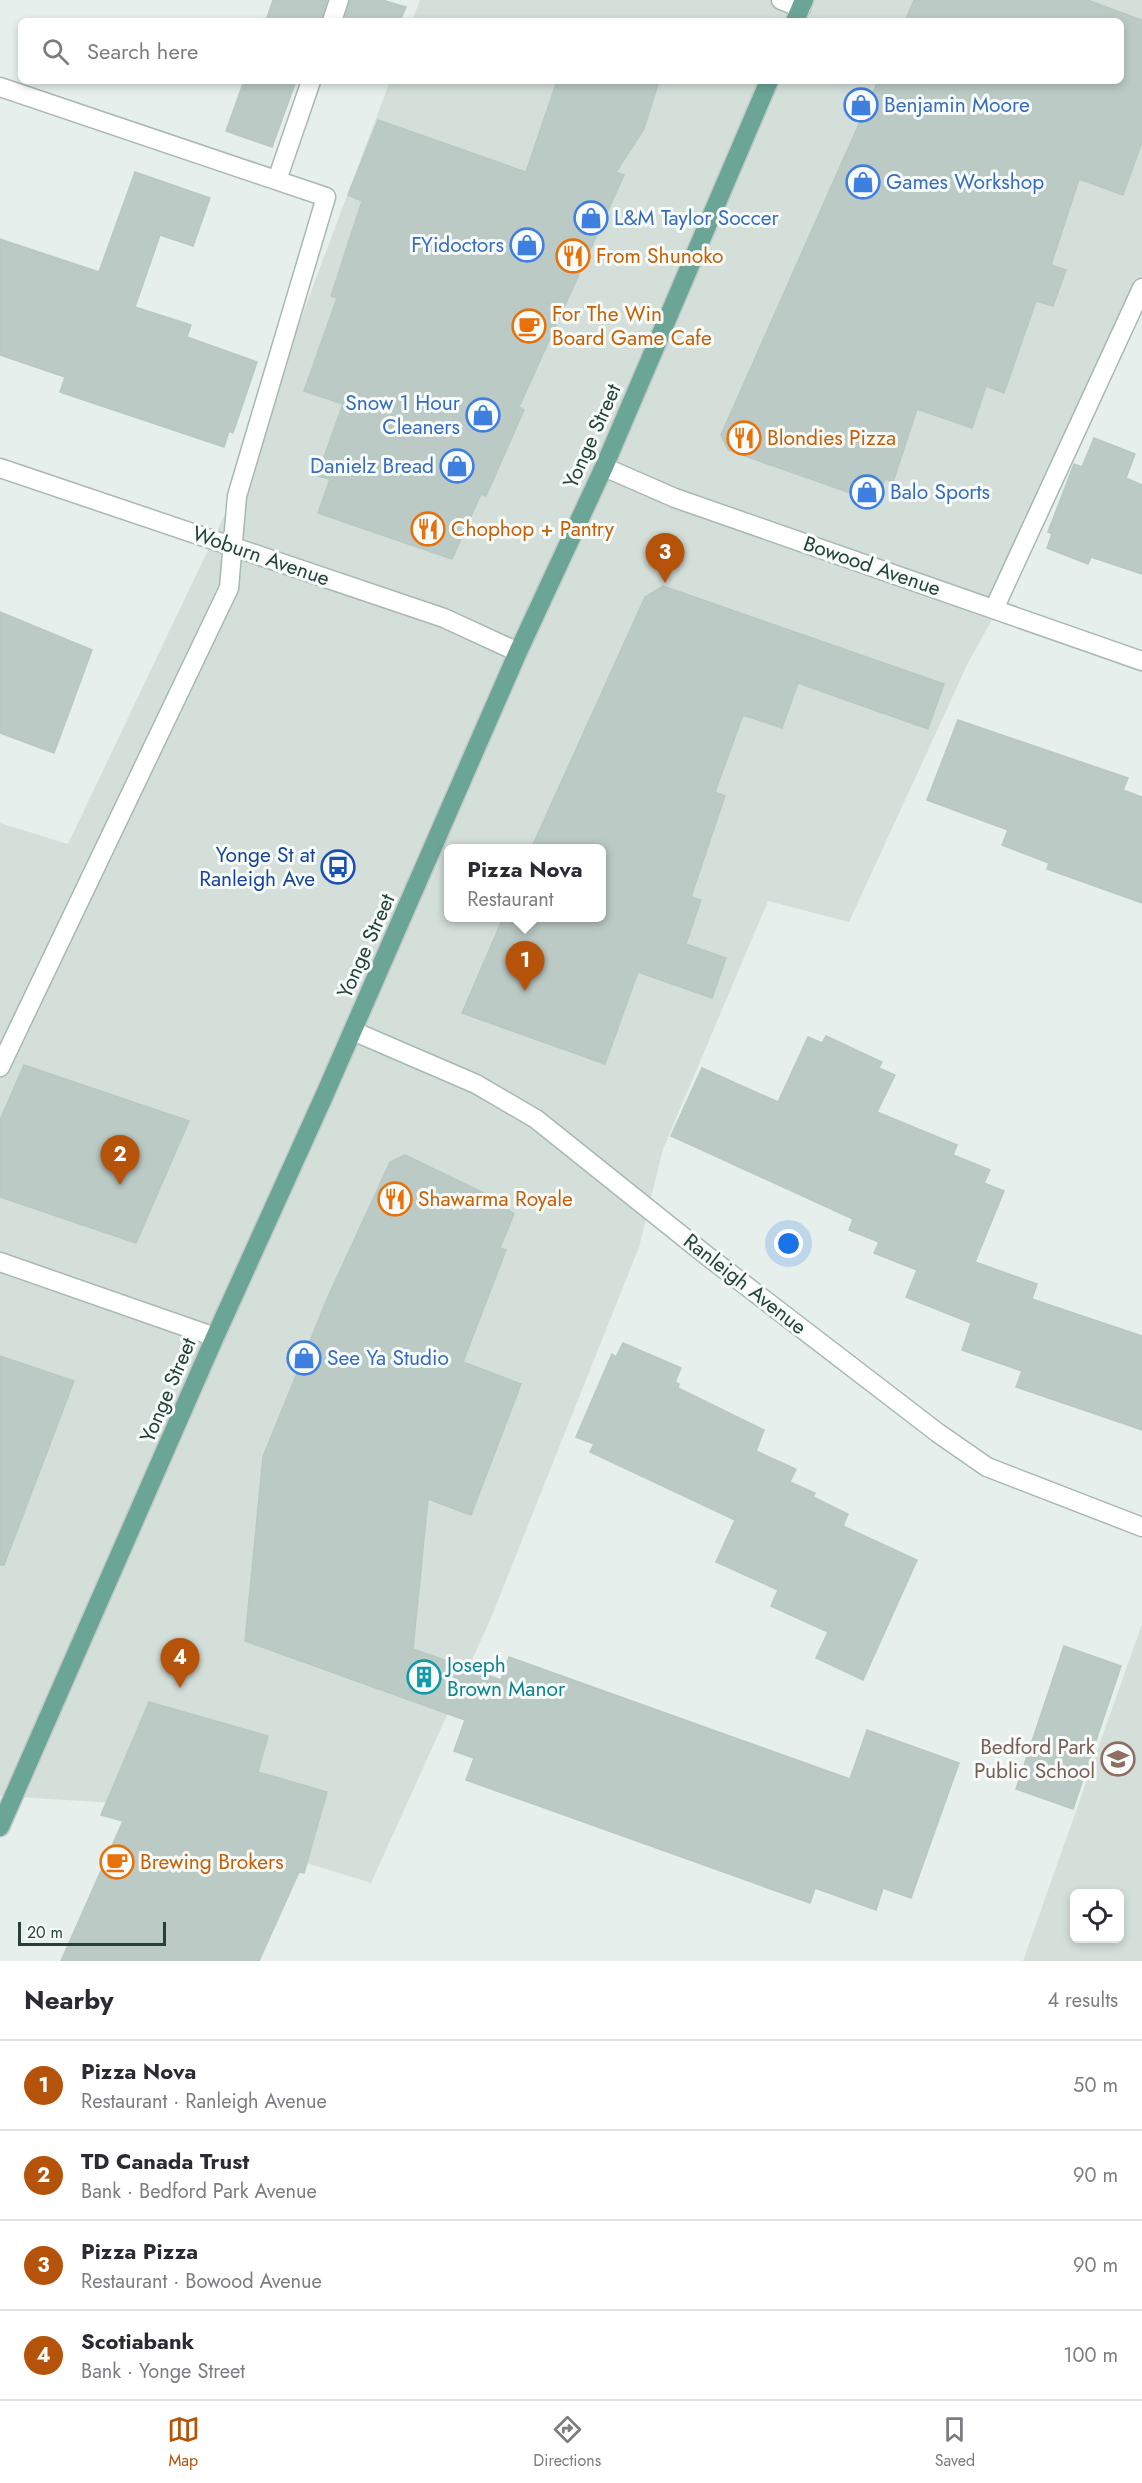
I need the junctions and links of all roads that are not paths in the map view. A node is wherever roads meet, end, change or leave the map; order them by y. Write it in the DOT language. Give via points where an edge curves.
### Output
graph roads {
  1 [pos="339,0"];
  2 [pos="781,0"];
  3 [pos="800,10"];
  4 [pos="333,18"];
  5 [pos="310,84"];
  6 [pos="768,84"];
  7 [pos="0,87"];
  8 [pos="278,180"];
  9 [pos="1142,288"];
  10 [pos="604,467"];
  11 [pos="0,468"];
  12 [pos="233,546"];
  13 [pos="994,609"];
  14 [pos="518,651"];
  15 [pos="1142,661"];
  16 [pos="353,1031"];
  17 [pos="0,1067"];
  18 [pos="0,1262"];
  19 [pos="215,1337"];
  20 [pos="1142,1527"];
  21 [pos="0,1827"];
  1 -- 4 [label="street"];
  2 -- 3 [label="street"];
  5 -- 8 [label="street"];
  6 -- 10 [label="main road, Yonge Street"];
  7 -- 8 [label="street"];
  8 -- 12 [label="street" via="326,197 237,496"];
  9 -- 13 [label="street"];
  10 -- 13 [label="street, Bowood Avenue" via="675,498"];
  10 -- 14 [label="main road, Yonge Street"];
  11 -- 12 [label="street, Woburn Avenue"];
  12 -- 14 [label="street, Woburn Avenue" via="444,618"];
  12 -- 17 [label="street" via="229,588"];
  13 -- 15 [label="street, Bowood Avenue"];
  14 -- 16 [label="main road, Yonge Street"];
  16 -- 19 [label="main road, Yonge Street"];
  16 -- 20 [label="street, Ranleigh Avenue" via="476,1084 536,1119 706,1255 987,1467"];
  18 -- 19 [label="street"];
  19 -- 21 [label="main road, Yonge Street"];
}
